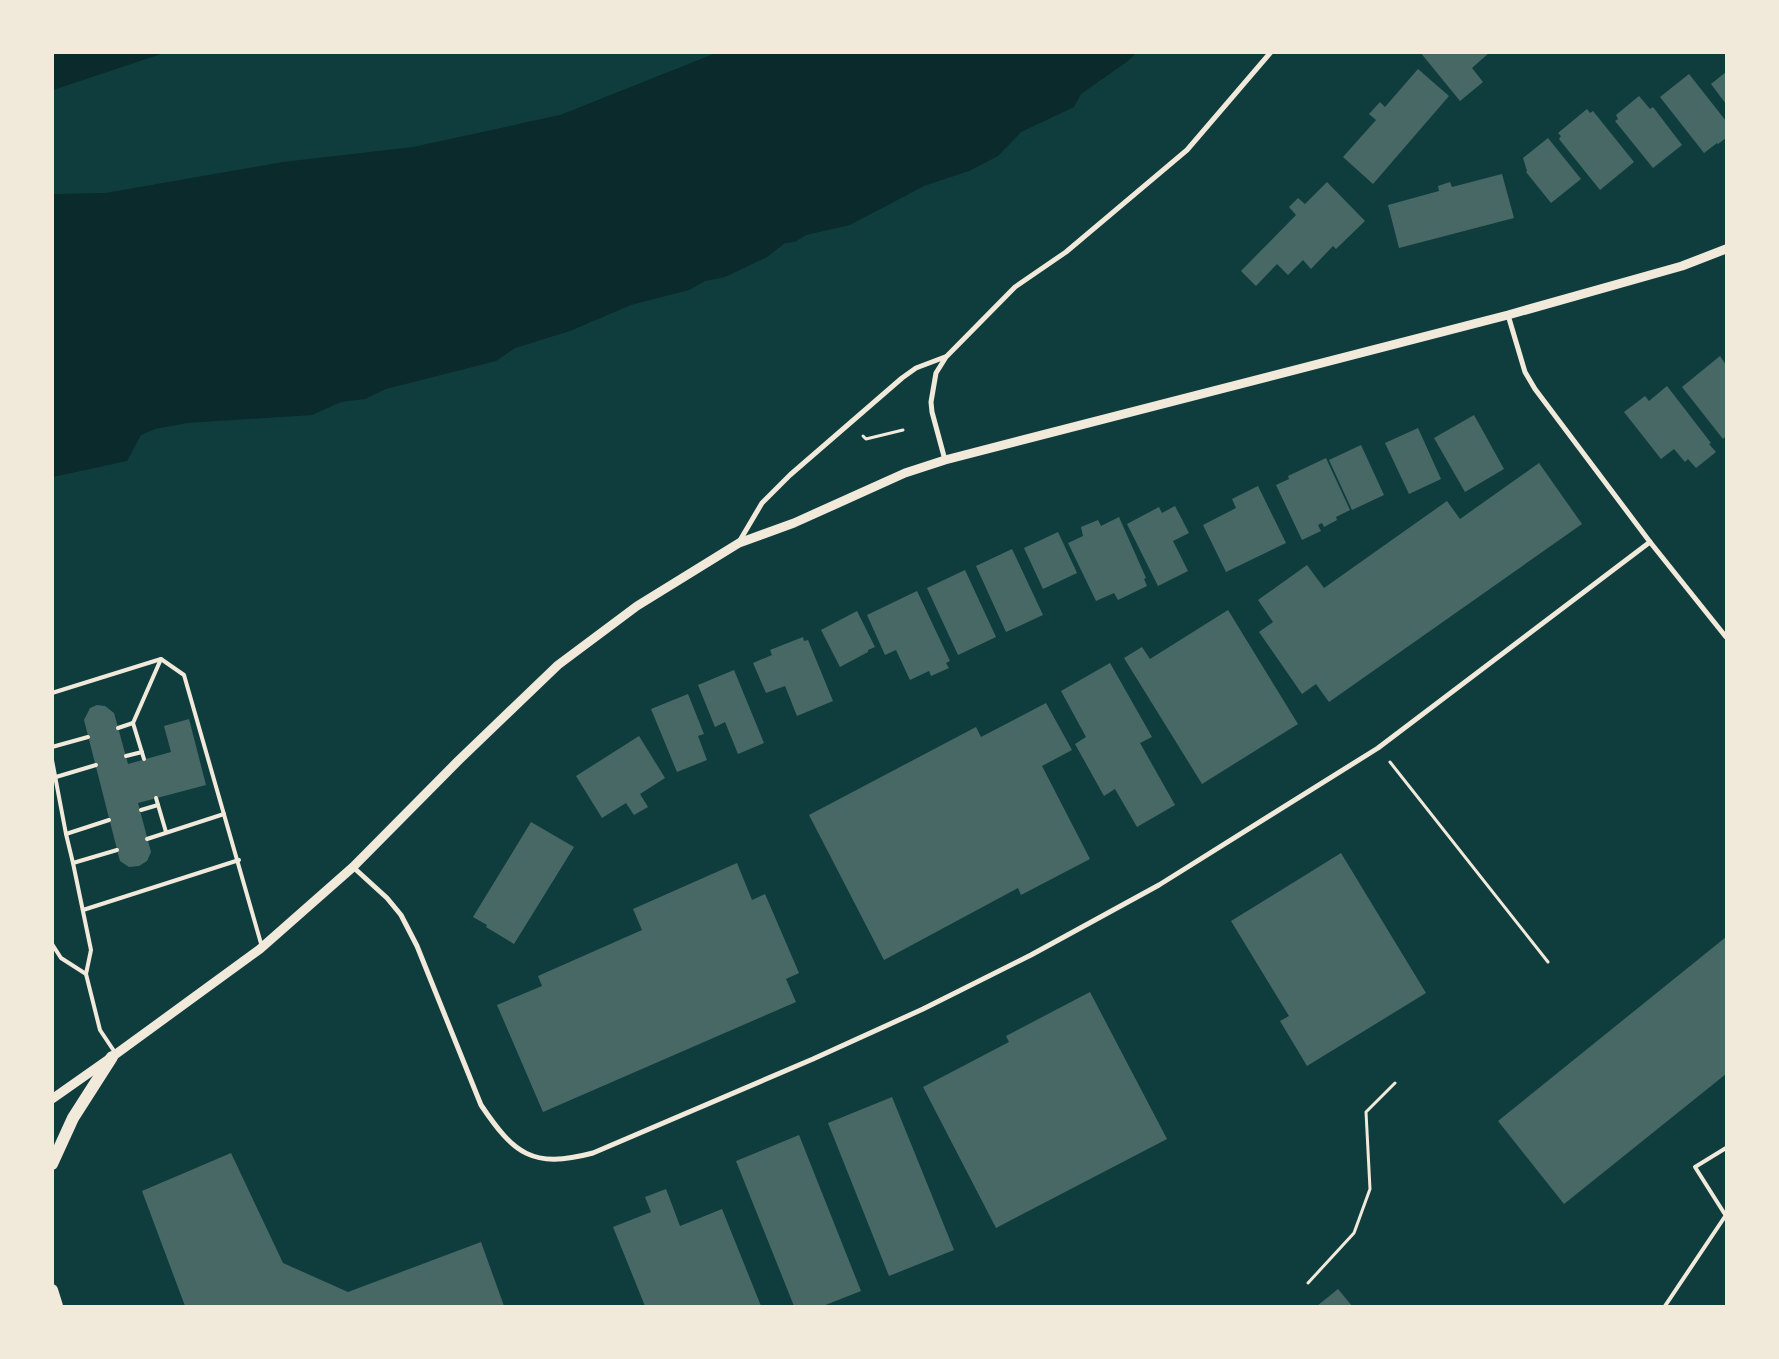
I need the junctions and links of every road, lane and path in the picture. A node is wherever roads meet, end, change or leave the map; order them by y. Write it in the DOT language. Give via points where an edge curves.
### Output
graph roads {
  1 [pos="1271,52"];
  2 [pos="1726,249"];
  3 [pos="1508,315"];
  4 [pos="946,357"];
  5 [pos="904,430"];
  6 [pos="866,439"];
  7 [pos="945,460"];
  8 [pos="1650,542"];
  9 [pos="739,543"];
  10 [pos="1726,637"];
  11 [pos="161,659"];
  12 [pos="52,693"];
  13 [pos="133,723"];
  14 [pos="118,728"];
  15 [pos="88,737"];
  16 [pos="52,747"];
  17 [pos="1378,748"];
  18 [pos="142,752"];
  19 [pos="126,756"];
  20 [pos="144,759"];
  21 [pos="52,760"];
  22 [pos="96,765"];
  23 [pos="56,777"];
  24 [pos="156,798"];
  25 [pos="158,805"];
  26 [pos="141,810"];
  27 [pos="224,814"];
  28 [pos="109,820"];
  29 [pos="166,832"];
  30 [pos="66,834"];
  31 [pos="147,839"];
  32 [pos="117,850"];
  33 [pos="238,860"];
  34 [pos="74,863"];
  35 [pos="353,866"];
  36 [pos="83,910"];
  37 [pos="52,944"];
  38 [pos="262,947"];
  39 [pos="1548,962"];
  40 [pos="86,974"];
  41 [pos="114,1056"];
  42 [pos="1395,1083"];
  43 [pos="52,1099"];
  44 [pos="1726,1148"];
  45 [pos="52,1164"];
  46 [pos="1726,1216"];
  47 [pos="1308,1283"];
  48 [pos="52,1290"];
  49 [pos="57,1306"];
  50 [pos="1665,1306"];
  1 -- 4 [label="street" via="1187,150 1066,252 1015,287"];
  2 -- 3 [label="street" via="1682,266"];
  3 -- 7 [label="street"];
  3 -- 8 [label="street" via="1525,372 1534,389"];
  4 -- 7 [label="street" via="936,373 931,402"];
  4 -- 9 [label="street" via="916,368 902,378 790,475 762,503"];
  5 -- 6 [label="path"];
  7 -- 9 [label="street" via="905,473 794,523"];
  8 -- 10 [label="street"];
  8 -- 17 [label="street"];
  9 -- 35 [label="street" via="637,606 558,665"];
  11 -- 12 [label="lane"];
  11 -- 13 [label="lane"];
  11 -- 27 [label="lane" via="184,675"];
  13 -- 14 [label="lane"];
  13 -- 18 [label="lane"];
  15 -- 16 [label="lane"];
  17 -- 35 [label="street" via="1159,885 1031,955 813,1059 593,1153 570,1159 529,1155 516,1148 493,1123 481,1105 401,914"];
  17 -- 39 [label="path"];
  18 -- 19 [label="lane"];
  18 -- 20 [label="lane"];
  21 -- 23 [label="lane"];
  22 -- 23 [label="lane"];
  23 -- 30 [label="lane"];
  24 -- 25 [label="lane"];
  25 -- 26 [label="lane"];
  25 -- 29 [label="lane"];
  27 -- 29 [label="lane"];
  27 -- 33 [label="lane"];
  28 -- 30 [label="lane"];
  29 -- 31 [label="lane"];
  30 -- 34 [label="lane"];
  32 -- 34 [label="lane"];
  33 -- 36 [label="lane"];
  33 -- 38 [label="lane"];
  34 -- 36 [label="lane"];
  35 -- 38 [label="street"];
  36 -- 40 [label="lane" via="91,950"];
  37 -- 40 [label="lane" via="61,958"];
  38 -- 41 [label="street"];
  40 -- 41 [label="lane" via="100,1030"];
  41 -- 43 [label="street"];
  41 -- 45 [label="main road" via="73,1118"];
  42 -- 47 [label="path" via="1366,1112 1370,1189 1354,1233"];
  44 -- 46 [label="lane" via="1695,1167"];
  46 -- 50 [label="lane"];
  48 -- 49 [label="main road"];
}
